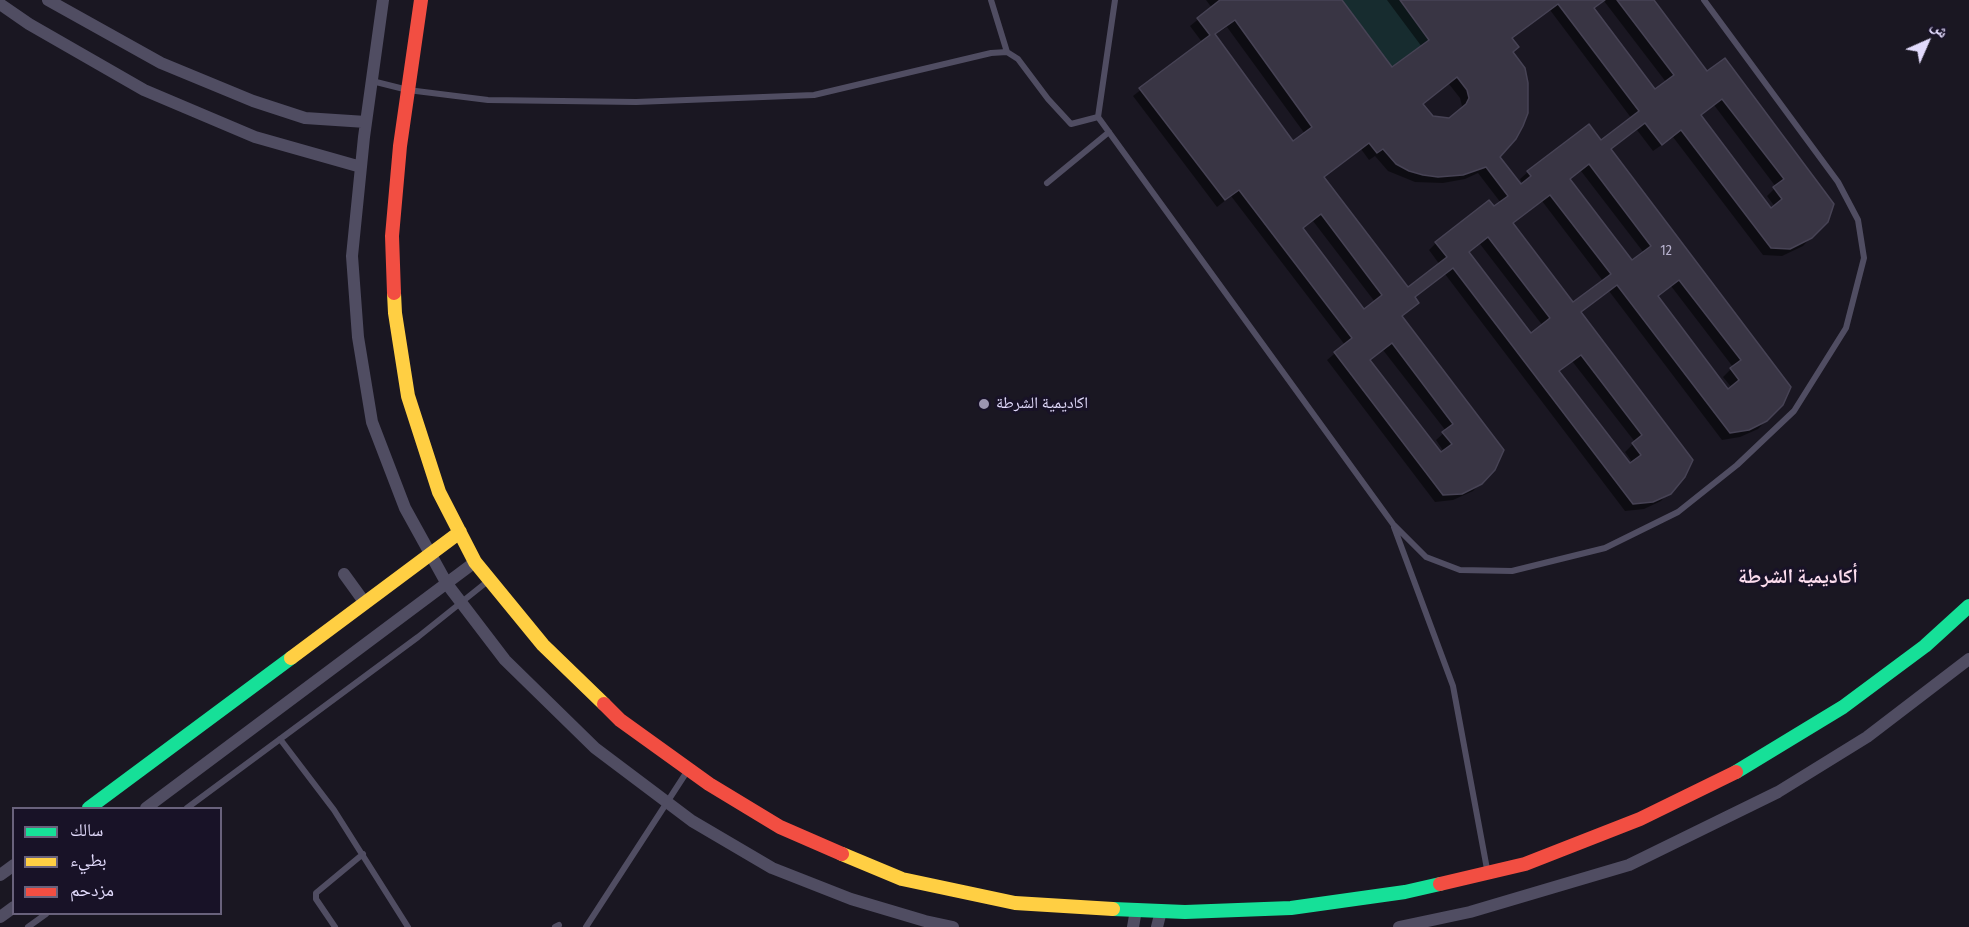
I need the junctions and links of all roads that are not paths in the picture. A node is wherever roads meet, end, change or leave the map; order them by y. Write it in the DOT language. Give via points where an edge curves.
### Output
graph roads {
  1 [pos="48,0"];
  2 [pos="383,0"];
  3 [pos="421,0"];
  4 [pos="992,0"];
  5 [pos="1115,0"];
  6 [pos="1704,0"];
  7 [pos="0,4"];
  8 [pos="1007,52"];
  9 [pos="372,81"];
  10 [pos="408,90"];
  11 [pos="1098,117"];
  12 [pos="366,122"];
  13 [pos="1109,132"];
  14 [pos="361,167"];
  15 [pos="1047,183"];
  16 [pos="1393,524"];
  17 [pos="460,532"];
  18 [pos="430,554"];
  19 [pos="475,562"];
  20 [pos="344,574"];
  21 [pos="489,581"];
  22 [pos="447,584"];
  23 [pos="460,602"];
  24 [pos="365,603"];
  25 [pos="1969,606"];
  26 [pos="1969,658"];
  27 [pos="280,739"];
  28 [pos="689,770"];
  29 [pos="667,802"];
  30 [pos="90,807"];
  31 [pos="147,807"];
  32 [pos="188,807"];
  33 [pos="363,854"];
  34 [pos="1487,873"];
  35 [pos="1136,910"];
  36 [pos="1161,911"];
  37 [pos="45,915"];
  38 [pos="28,927"];
  39 [pos="335,927"];
  40 [pos="408,927"];
  41 [pos="586,927"];
  42 [pos="953,927"];
  43 [pos="1133,927"];
  44 [pos="1157,927"];
  45 [pos="1399,927"];
  1 -- 12 [label="street" via="161,63 253,101 305,118"];
  2 -- 9 [label="street"];
  3 -- 10 [label="street"];
  4 -- 8 [label="lane"];
  5 -- 11 [label="lane"];
  6 -- 16 [label="lane" via="1838,182 1858,220 1864,258 1846,328 1794,411 1737,465 1678,512 1605,548 1512,571 1460,570 1426,557"];
  7 -- 14 [label="street" via="144,90 255,137"];
  8 -- 10 [label="lane" via="814,95 636,102 488,100"];
  8 -- 11 [label="lane" via="1018,59 1071,124"];
  9 -- 10 [label="lane"];
  9 -- 12 [label="street"];
  10 -- 17 [label="street" via="392,236 395,313 408,396 439,492"];
  11 -- 13 [label="lane"];
  12 -- 14 [label="street"];
  13 -- 15 [label="lane"];
  13 -- 16 [label="lane"];
  14 -- 18 [label="street" via="352,255 358,337 372,422 405,508"];
  16 -- 34 [label="lane" via="1453,686"];
  17 -- 18 [label="street"];
  17 -- 19 [label="street"];
  18 -- 22 [label="street"];
  18 -- 24 [label="street"];
  19 -- 21 [label="street"];
  19 -- 22 [label="street"];
  20 -- 24 [label="street"];
  21 -- 23 [label="lane"];
  21 -- 28 [label="street" via="543,645 621,720"];
  22 -- 23 [label="street"];
  22 -- 31 [label="street"];
  23 -- 27 [label="lane"];
  23 -- 29 [label="street" via="505,660 595,748"];
  24 -- 30 [label="street"];
  25 -- 34 [label="street" via="1925,646 1843,707 1749,766 1640,819 1525,864"];
  26 -- 45 [label="street" via="1867,737 1778,792 1629,865 1470,912"];
  27 -- 32 [label="lane"];
  27 -- 33 [label="lane"];
  28 -- 29 [label="lane"];
  28 -- 35 [label="street" via="780,827 902,879 1015,903"];
  29 -- 41 [label="lane"];
  29 -- 42 [label="street" via="772,867 851,899"];
  33 -- 39 [label="lane" via="316,893"];
  33 -- 40 [label="lane"];
  34 -- 36 [label="street" via="1406,892 1291,908"];
  35 -- 36 [label="street"];
  35 -- 43 [label="street"];
  36 -- 44 [label="street"];
  37 -- 38 [label="lane"];
}
